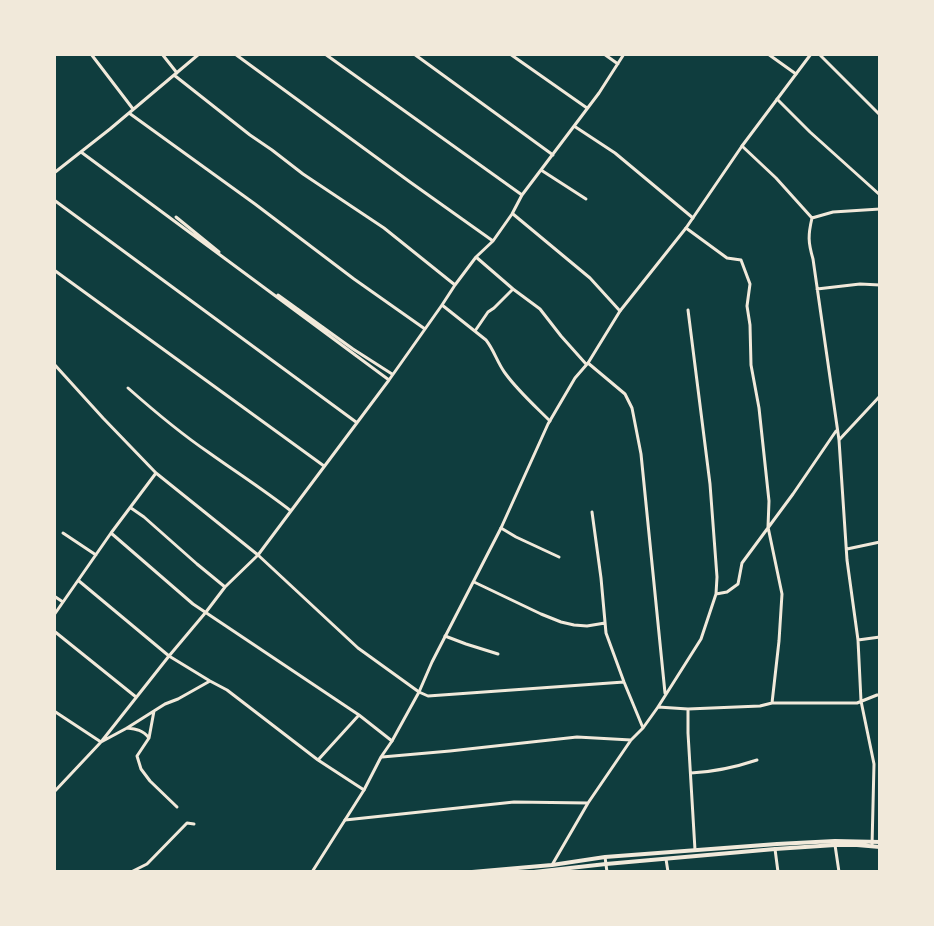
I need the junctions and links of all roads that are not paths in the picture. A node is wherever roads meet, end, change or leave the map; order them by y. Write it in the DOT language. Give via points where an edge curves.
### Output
graph roads {
  1 [pos="91,54"];
  2 [pos="162,54"];
  3 [pos="199,54"];
  4 [pos="235,54"];
  5 [pos="325,54"];
  6 [pos="414,54"];
  7 [pos="510,54"];
  8 [pos="604,54"];
  9 [pos="624,54"];
  10 [pos="768,54"];
  11 [pos="811,54"];
  12 [pos="819,54"];
  13 [pos="618,64"];
  14 [pos="176,74"];
  15 [pos="796,74"];
  16 [pos="777,99"];
  17 [pos="587,108"];
  18 [pos="133,109"];
  19 [pos="129,113"];
  20 [pos="880,115"];
  21 [pos="574,126"];
  22 [pos="742,146"];
  23 [pos="81,152"];
  24 [pos="553,154"];
  25 [pos="541,170"];
  26 [pos="54,173"];
  27 [pos="522,195"];
  28 [pos="880,195"];
  29 [pos="586,199"];
  30 [pos="54,200"];
  31 [pos="880,209"];
  32 [pos="512,214"];
  33 [pos="176,217"];
  34 [pos="693,218"];
  35 [pos="812,218"];
  36 [pos="686,228"];
  37 [pos="492,240"];
  38 [pos="476,257"];
  39 [pos="141,264"];
  40 [pos="54,270"];
  41 [pos="455,285"];
  42 [pos="880,285"];
  43 [pos="513,289"];
  44 [pos="817,289"];
  45 [pos="442,305"];
  46 [pos="688,310"];
  47 [pos="620,311"];
  48 [pos="425,329"];
  49 [pos="475,331"];
  50 [pos="587,363"];
  51 [pos="54,364"];
  52 [pos="392,374"];
  53 [pos="389,380"];
  54 [pos="128,388"];
  55 [pos="880,396"];
  56 [pos="550,421"];
  57 [pos="356,422"];
  58 [pos="837,430"];
  59 [pos="839,440"];
  60 [pos="324,466"];
  61 [pos="156,473"];
  62 [pos="130,508"];
  63 [pos="291,511"];
  64 [pos="592,512"];
  65 [pos="768,527"];
  66 [pos="501,528"];
  67 [pos="63,533"];
  68 [pos="111,533"];
  69 [pos="880,542"];
  70 [pos="847,549"];
  71 [pos="96,555"];
  72 [pos="258,555"];
  73 [pos="559,557"];
  74 [pos="79,581"];
  75 [pos="474,582"];
  76 [pos="225,587"];
  77 [pos="717,594"];
  78 [pos="54,596"];
  79 [pos="63,602"];
  80 [pos="206,612"];
  81 [pos="54,615"];
  82 [pos="605,623"];
  83 [pos="54,631"];
  84 [pos="445,636"];
  85 [pos="880,637"];
  86 [pos="858,640"];
  87 [pos="498,654"];
  88 [pos="169,656"];
  89 [pos="210,681"];
  90 [pos="624,682"];
  91 [pos="419,692"];
  92 [pos="665,695"];
  93 [pos="880,695"];
  94 [pos="136,697"];
  95 [pos="861,701"];
  96 [pos="772,703"];
  97 [pos="658,707"];
  98 [pos="688,709"];
  99 [pos="54,711"];
  100 [pos="154,711"];
  101 [pos="359,715"];
  102 [pos="127,728"];
  103 [pos="643,728"];
  104 [pos="149,738"];
  105 [pos="631,740"];
  106 [pos="392,741"];
  107 [pos="101,742"];
  108 [pos="381,757"];
  109 [pos="318,760"];
  110 [pos="758,760"];
  111 [pos="691,773"];
  112 [pos="54,784"];
  113 [pos="59,787"];
  114 [pos="364,790"];
  115 [pos="54,792"];
  116 [pos="588,803"];
  117 [pos="177,807"];
  118 [pos="345,820"];
  119 [pos="194,824"];
  120 [pos="880,843"];
  121 [pos="872,844"];
  122 [pos="835,845"];
  123 [pos="880,847"];
  124 [pos="775,849"];
  125 [pos="695,850"];
  126 [pos="605,857"];
  127 [pos="666,859"];
  128 [pos="606,864"];
  129 [pos="552,865"];
  130 [pos="564,870"];
  131 [pos="131,872"];
  132 [pos="312,872"];
  133 [pos="472,872"];
  134 [pos="534,872"];
  135 [pos="607,872"];
  136 [pos="668,872"];
  137 [pos="778,872"];
  138 [pos="839,872"];
  1 -- 18 [label="street"];
  2 -- 14 [label="street"];
  3 -- 14 [label="street"];
  4 -- 37 [label="street"];
  5 -- 27 [label="street"];
  6 -- 24 [label="street"];
  7 -- 17 [label="street"];
  8 -- 13 [label="street"];
  9 -- 13 [label="street"];
  10 -- 15 [label="street"];
  11 -- 15 [label="street"];
  12 -- 20 [label="street"];
  13 -- 17 [label="street"];
  14 -- 18 [label="street"];
  14 -- 41 [label="street" via="250,135 384,228"];
  15 -- 16 [label="street"];
  16 -- 22 [label="street"];
  16 -- 28 [label="street"];
  17 -- 21 [label="street"];
  18 -- 19 [label="street"];
  19 -- 23 [label="street"];
  19 -- 48 [label="street"];
  21 -- 24 [label="street"];
  21 -- 34 [label="street" via="615,153"];
  22 -- 34 [label="street"];
  22 -- 35 [label="street"];
  23 -- 26 [label="street"];
  23 -- 53 [label="street"];
  24 -- 25 [label="street"];
  25 -- 27 [label="street"];
  25 -- 29 [label="street"];
  27 -- 32 [label="street"];
  30 -- 57 [label="street"];
  31 -- 35 [label="street" via="833,212"];
  32 -- 37 [label="street"];
  32 -- 47 [label="street" via="590,278"];
  33 -- 52 [label="street" via="277,295"];
  34 -- 36 [label="street"];
  35 -- 44 [label="street" via="808,243"];
  36 -- 47 [label="street"];
  36 -- 65 [label="street" via="727,258 741,260 750,285 747,306 751,365 760,419"];
  37 -- 38 [label="street"];
  38 -- 41 [label="street"];
  38 -- 43 [label="street"];
  39 -- 57 [label="street"];
  40 -- 60 [label="street"];
  41 -- 45 [label="street"];
  42 -- 44 [label="street"];
  43 -- 49 [label="street" via="488,312"];
  43 -- 50 [label="street" via="540,309"];
  44 -- 58 [label="street"];
  45 -- 48 [label="street"];
  45 -- 49 [label="street"];
  46 -- 77 [label="street" via="710,484"];
  47 -- 50 [label="street"];
  48 -- 52 [label="street"];
  49 -- 56 [label="street" via="486,340 518,390"];
  50 -- 56 [label="street"];
  50 -- 92 [label="street" via="625,394 632,408 641,454"];
  51 -- 61 [label="street"];
  52 -- 53 [label="street"];
  53 -- 57 [label="street"];
  54 -- 63 [label="street" via="164,420"];
  55 -- 59 [label="street"];
  56 -- 66 [label="street"];
  57 -- 60 [label="street"];
  58 -- 59 [label="street"];
  58 -- 65 [label="street"];
  59 -- 70 [label="street"];
  60 -- 63 [label="street"];
  61 -- 62 [label="street"];
  61 -- 72 [label="street"];
  62 -- 68 [label="street"];
  62 -- 76 [label="street"];
  63 -- 72 [label="street"];
  64 -- 82 [label="street"];
  65 -- 77 [label="street" via="742,563 738,584"];
  65 -- 96 [label="street" via="782,594"];
  66 -- 73 [label="street"];
  66 -- 75 [label="street"];
  67 -- 71 [label="street"];
  68 -- 71 [label="street"];
  68 -- 80 [label="street"];
  69 -- 70 [label="street"];
  70 -- 86 [label="street"];
  71 -- 74 [label="street"];
  72 -- 76 [label="street"];
  72 -- 91 [label="street" via="358,648"];
  74 -- 79 [label="street"];
  74 -- 88 [label="street"];
  75 -- 82 [label="street" via="561,622 587,626"];
  75 -- 84 [label="street"];
  76 -- 80 [label="street"];
  77 -- 92 [label="street" via="701,639"];
  78 -- 79 [label="street"];
  79 -- 81 [label="street"];
  80 -- 88 [label="street"];
  80 -- 101 [label="street"];
  82 -- 90 [label="street"];
  83 -- 94 [label="street"];
  84 -- 87 [label="street"];
  84 -- 91 [label="street"];
  85 -- 86 [label="street"];
  86 -- 95 [label="street"];
  88 -- 89 [label="street"];
  88 -- 94 [label="street"];
  89 -- 100 [label="street"];
  89 -- 109 [label="street"];
  90 -- 91 [label="street" via="428,696"];
  90 -- 103 [label="street"];
  91 -- 106 [label="street"];
  92 -- 97 [label="street"];
  93 -- 95 [label="street"];
  94 -- 107 [label="street"];
  95 -- 96 [label="street"];
  95 -- 121 [label="street" via="874,764"];
  96 -- 98 [label="street"];
  97 -- 98 [label="street"];
  97 -- 103 [label="street"];
  98 -- 111 [label="street"];
  99 -- 107 [label="street"];
  100 -- 102 [label="street"];
  100 -- 104 [label="street"];
  101 -- 106 [label="street"];
  101 -- 109 [label="street"];
  102 -- 104 [label="street" via="145,732"];
  102 -- 107 [label="street"];
  103 -- 105 [label="street"];
  104 -- 117 [label="street" via="137,756 141,769"];
  105 -- 108 [label="street" via="577,737"];
  105 -- 116 [label="street"];
  106 -- 108 [label="street"];
  107 -- 113 [label="street"];
  108 -- 114 [label="street"];
  109 -- 114 [label="street"];
  110 -- 111 [label="street"];
  111 -- 125 [label="street"];
  112 -- 113 [label="street"];
  113 -- 115 [label="street"];
  114 -- 118 [label="street"];
  116 -- 118 [label="street" via="514,802"];
  116 -- 129 [label="street"];
  118 -- 132 [label="street"];
  119 -- 131 [label="street" via="187,823 147,864"];
  120 -- 121 [label="main road"];
  121 -- 122 [label="main road"];
  121 -- 123 [label="main road"];
  121 -- 125 [label="main road" via="835,841"];
  122 -- 124 [label="main road"];
  122 -- 138 [label="street"];
  124 -- 127 [label="main road"];
  124 -- 137 [label="street"];
  125 -- 126 [label="main road"];
  126 -- 128 [label="street"];
  126 -- 129 [label="main road"];
  127 -- 128 [label="main road"];
  127 -- 136 [label="street"];
  128 -- 130 [label="main road"];
  128 -- 135 [label="street"];
  129 -- 133 [label="main road"];
  130 -- 134 [label="main road"];
}
